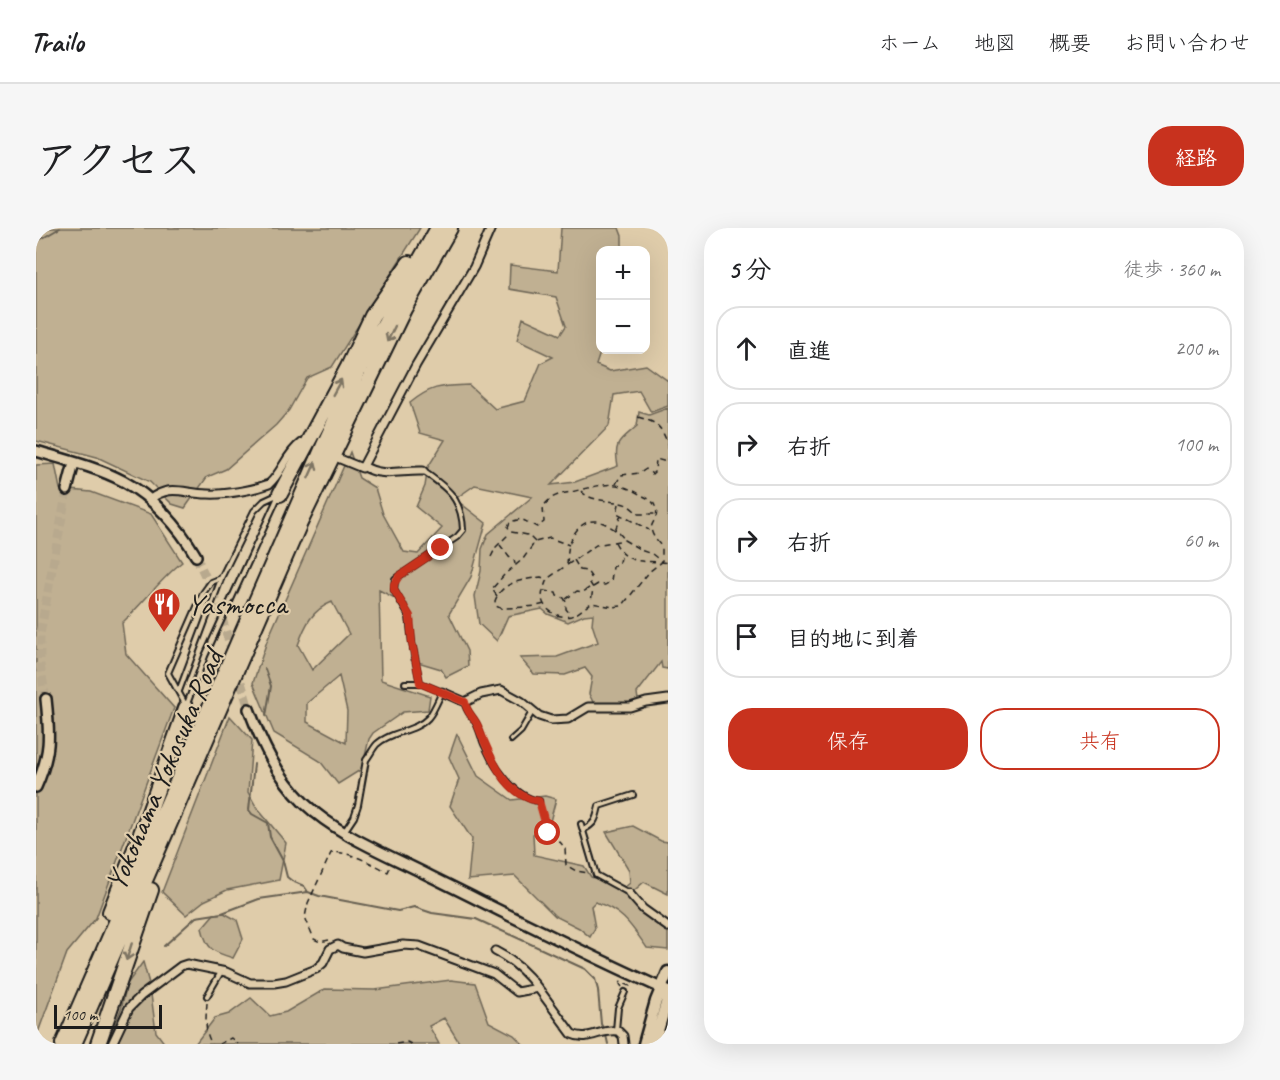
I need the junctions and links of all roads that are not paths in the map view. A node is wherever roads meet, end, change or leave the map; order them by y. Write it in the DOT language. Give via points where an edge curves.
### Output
graph roads {
  1 [pos="436,228"];
  2 [pos="450,228"];
  3 [pos="491,228"];
  4 [pos="301,443"];
  5 [pos="36,451"];
  6 [pos="339,459"];
  7 [pos="74,463"];
  8 [pos="363,466"];
  9 [pos="423,471"];
  10 [pos="67,490"];
  11 [pos="280,494"];
  12 [pos="149,500"];
  13 [pos="196,556"];
  14 [pos="221,578"];
  15 [pos="405,683"];
  16 [pos="420,683"];
  17 [pos="178,691"];
  18 [pos="442,692"];
  19 [pos="46,699"];
  20 [pos="668,699"];
  21 [pos="465,702"];
  22 [pos="186,708"];
  23 [pos="249,710"];
  24 [pos="532,711"];
  25 [pos="512,740"];
  26 [pos="199,759"];
  27 [pos="36,788"];
  28 [pos="633,795"];
  29 [pos="539,801"];
  30 [pos="581,824"];
  31 [pos="583,830"];
  32 [pos="344,833"];
  33 [pos="629,892"];
  34 [pos="668,927"];
  35 [pos="495,951"];
  36 [pos="221,971"];
  37 [pos="668,972"];
  38 [pos="538,988"];
  39 [pos="664,989"];
  40 [pos="625,992"];
  41 [pos="207,996"];
  42 [pos="668,997"];
  43 [pos="616,1030"];
  44 [pos="62,1044"];
  45 [pos="74,1044"];
  46 [pos="98,1044"];
  47 [pos="112,1044"];
  48 [pos="624,1044"];
  49 [pos="644,1044"];
  50 [pos="654,1044"];
  11 -- 1 [label="highway, one-way" via="372,316"];
  44 -- 1 [label="highway, Yokohama Yokosuka Road, one-way" via="324,444 359,369"];
  2 -- 26 [label="highway, Yokohama Yokosuka Road, one-way" via="404,309 326,469"];
  3 -- 8 [label="street" via="474,267"];
  4 -- 12 [label="street" via="269,484 209,495 159,491"];
  5 -- 7 [label="street"];
  6 -- 8 [label="street"];
  7 -- 10 [label="street"];
  7 -- 12 [label="street" via="122,480"];
  8 -- 9 [label="street" via="381,474"];
  9 -- 16 [label="lane" via="454,496 463,530 399,576 394,584 410,616"];
  11 -- 14 [label="lane" via="254,511"];
  11 -- 22 [label="lane" via="205,656"];
  12 -- 13 [label="street"];
  14 -- 17 [label="lane"];
  14 -- 17 [label="lane" via="211,582 203,593 171,664 168,673"];
  15 -- 16 [label="lane"];
  16 -- 18 [label="lane"];
  17 -- 22 [label="lane"];
  18 -- 21 [label="street"];
  18 -- 32 [label="lane" via="429,717 377,744 366,760 354,816"];
  19 -- 27 [label="street" via="49,746"];
  20 -- 24 [label="street" via="630,707 588,707 568,719 551,720"];
  21 -- 24 [label="street" via="501,690"];
  21 -- 29 [label="lane" via="485,748 507,782 529,800"];
  22 -- 44 [label="highway"];
  23 -- 32 [label="street" via="268,756 291,789"];
  24 -- 25 [label="lane"];
  26 -- 45 [label="highway, Yokohama Yokosuka Road"];
  26 -- 46 [label="highway, one-way"];
  28 -- 31 [label="lane" via="599,806 598,818"];
  30 -- 31 [label="lane"];
  31 -- 33 [label="lane" via="596,875"];
  32 -- 39 [label="street"];
  33 -- 34 [label="street" via="643,909"];
  35 -- 38 [label="street" via="527,973"];
  36 -- 38 [label="street" via="250,983 286,981 316,969 335,945 363,952 403,945 419,946 494,974 517,992"];
  36 -- 41 [label="lane"];
  36 -- 47 [label="street" via="187,964 175,969 129,1008"];
  37 -- 39 [label="main road"];
  38 -- 43 [label="street" via="572,1034 590,1037"];
  39 -- 49 [label="main road"];
  40 -- 43 [label="lane" via="618,1008"];
  42 -- 50 [label="main road"];
  43 -- 48 [label="street" via="623,1036"];
}
